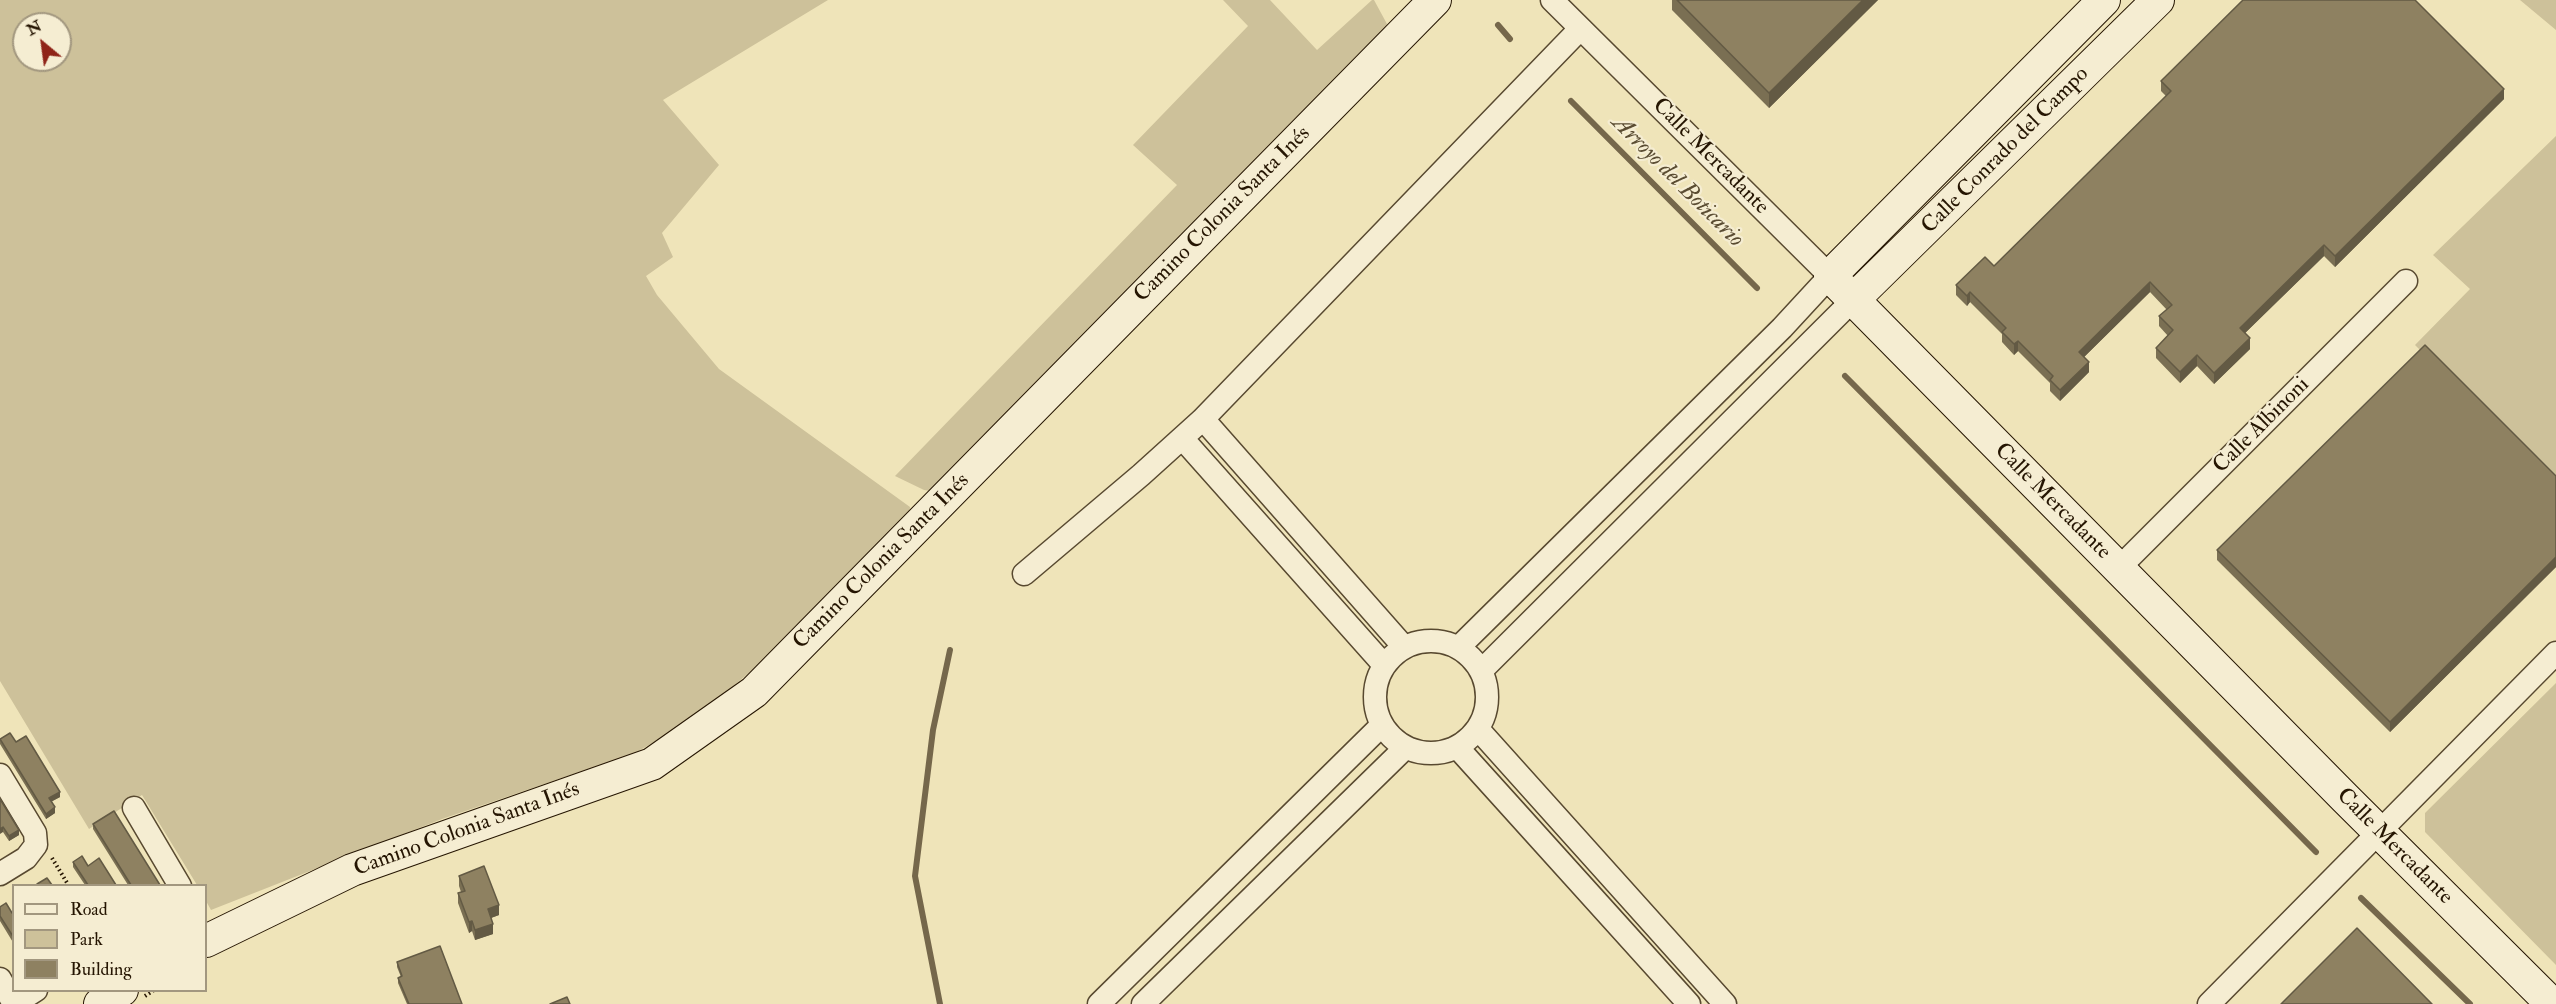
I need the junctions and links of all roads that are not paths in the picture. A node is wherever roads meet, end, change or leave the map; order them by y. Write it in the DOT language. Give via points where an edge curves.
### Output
graph roads {
  1 [pos="1435,0"];
  2 [pos="1552,0"];
  3 [pos="2104,0"];
  4 [pos="2158,0"];
  5 [pos="1580,29"];
  6 [pos="1830,276"];
  7 [pos="2406,281"];
  8 [pos="1853,300"];
  9 [pos="1203,419"];
  10 [pos="1182,438"];
  11 [pos="2118,569"];
  12 [pos="1024,574"];
  13 [pos="1404,647"];
  14 [pos="1458,647"];
  15 [pos="2556,653"];
  16 [pos="1384,665"];
  17 [pos="1482,670"];
  18 [pos="1382,725"];
  19 [pos="1478,729"];
  20 [pos="1457,747"];
  21 [pos="1405,748"];
  22 [pos="0,774"];
  23 [pos="134,808"];
  24 [pos="2380,833"];
  25 [pos="0,874"];
  26 [pos="179,884"];
  27 [pos="207,941"];
  28 [pos="0,980"];
  29 [pos="33,992"];
  30 [pos="119,992"];
  31 [pos="14,1004"];
  32 [pos="100,1004"];
  33 [pos="1099,1004"];
  34 [pos="1143,1004"];
  35 [pos="1689,1004"];
  36 [pos="1725,1004"];
  37 [pos="2209,1004"];
  38 [pos="2553,1004"];
  1 -- 27 [label="street, Camino Colonia Santa Inés" via="754,692 652,764 352,870"];
  2 -- 5 [label="street, Calle Mercadante"];
  3 -- 6 [label="street, Calle Conrado del Campo"];
  4 -- 8 [label="street, Calle Conrado del Campo"];
  5 -- 6 [label="street, Calle Mercadante"];
  5 -- 9 [label="street"];
  6 -- 8 [label="street, Calle Mercadante"];
  6 -- 14 [label="street"];
  7 -- 11 [label="street, Calle Albinoni"];
  8 -- 11 [label="street, Calle Mercadante"];
  8 -- 17 [label="street"];
  9 -- 10 [label="street"];
  9 -- 13 [label="street"];
  10 -- 12 [label="street"];
  10 -- 16 [label="street"];
  11 -- 24 [label="street, Calle Mercadante"];
  13 -- 14 [label="street" via="1431,640"];
  13 -- 16 [label="street"];
  14 -- 17 [label="street"];
  15 -- 24 [label="street"];
  16 -- 18 [label="street" via="1374,695"];
  17 -- 19 [label="street" via="1488,700"];
  18 -- 21 [label="street"];
  18 -- 33 [label="street"];
  19 -- 20 [label="street"];
  19 -- 36 [label="street"];
  20 -- 21 [label="street" via="1431,754"];
  20 -- 35 [label="street"];
  21 -- 34 [label="street"];
  22 -- 25 [label="street" via="35,833 36,845 26,858"];
  23 -- 26 [label="street"];
  24 -- 37 [label="street"];
  24 -- 38 [label="street, Calle Mercadante"];
  28 -- 31 [label="street"];
  29 -- 31 [label="street"];
  30 -- 32 [label="street"];
}
